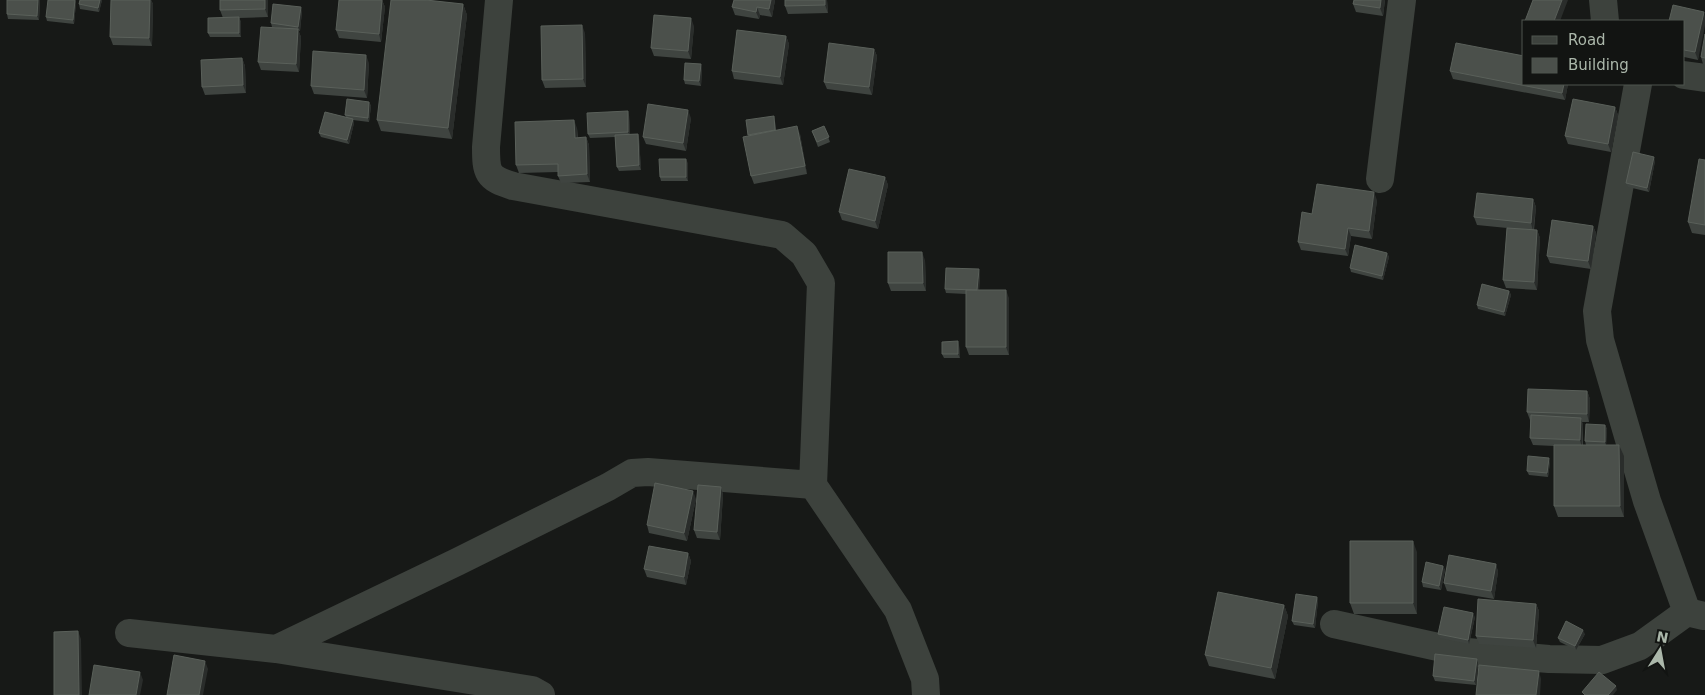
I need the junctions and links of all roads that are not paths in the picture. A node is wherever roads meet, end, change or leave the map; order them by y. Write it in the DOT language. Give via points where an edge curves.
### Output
graph roads {
  1 [pos="499,0"];
  2 [pos="1402,0"];
  3 [pos="1603,0"];
  4 [pos="1606,20"];
  5 [pos="1685,75"];
  6 [pos="1705,78"];
  7 [pos="1638,85"];
  8 [pos="1380,179"];
  9 [pos="813,485"];
  10 [pos="1696,614"];
  11 [pos="1334,624"];
  12 [pos="129,633"];
  13 [pos="276,649"];
  14 [pos="541,695"];
  15 [pos="926,695"];
  1 -- 9 [label="street" via="486,147 486,166 495,180 512,186 782,235 804,254 821,283"];
  2 -- 8 [label="street"];
  3 -- 4 [label="street"];
  5 -- 6 [label="street"];
  7 -- 10 [label="street" via="1597,311 1600,340 1647,501"];
  9 -- 13 [label="street" via="632,473 466,558"];
  9 -- 15 [label="street" via="898,610 925,679"];
  10 -- 11 [label="street" via="1640,646 1602,660 1456,651"];
  12 -- 13 [label="street"];
  13 -- 14 [label="street" via="532,690"];
}
